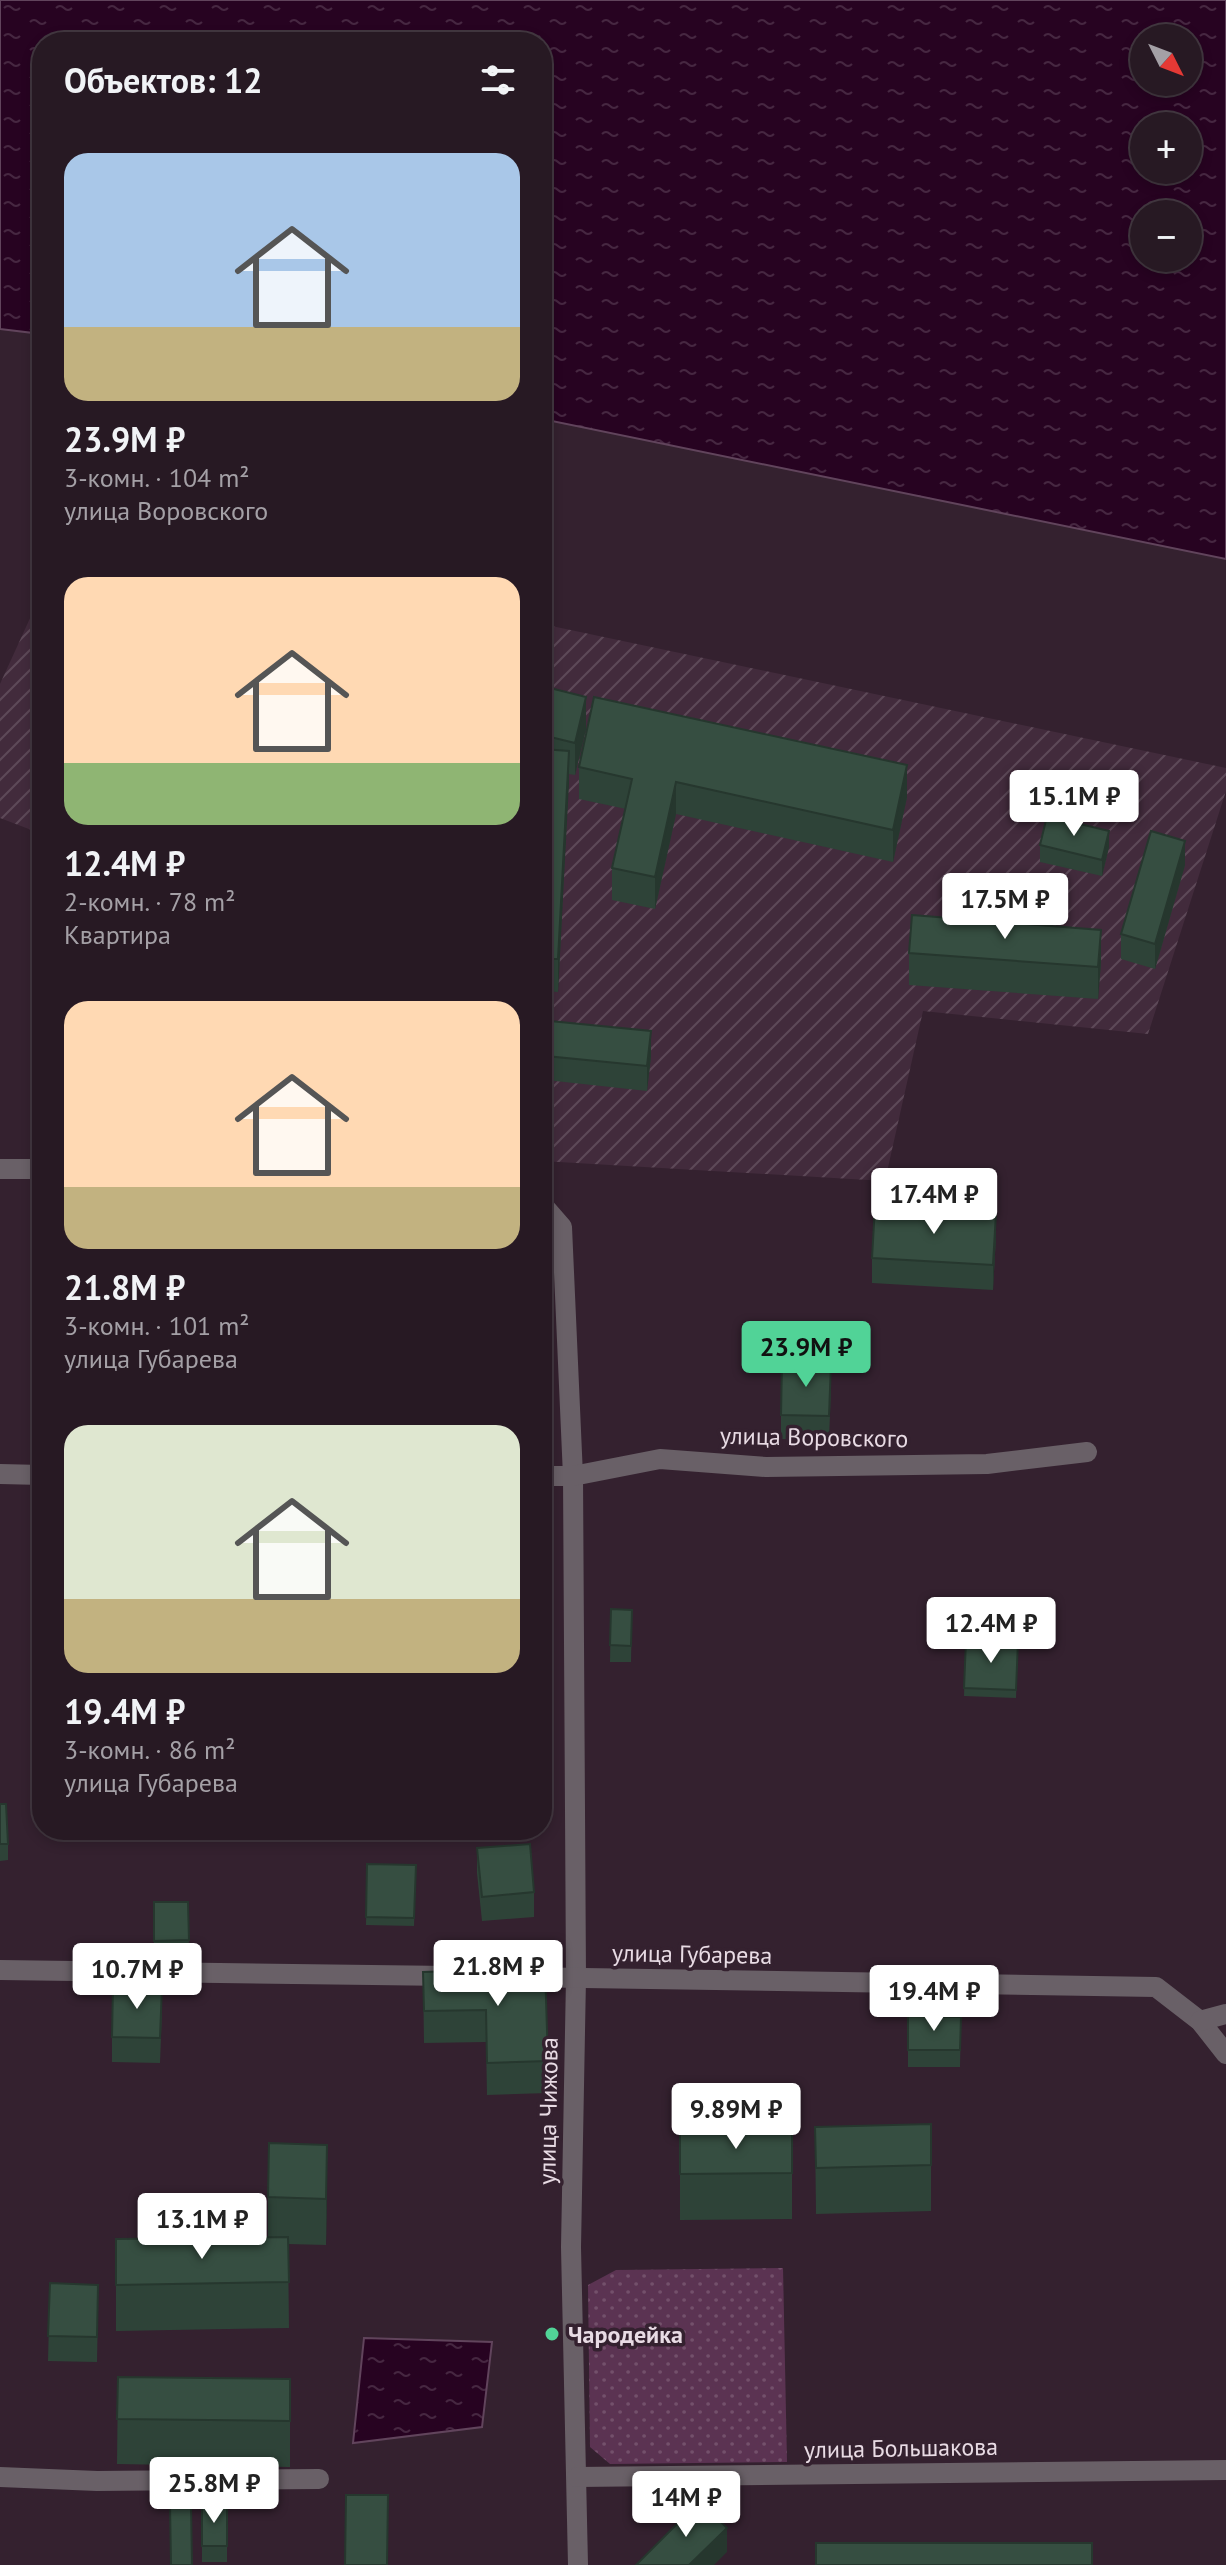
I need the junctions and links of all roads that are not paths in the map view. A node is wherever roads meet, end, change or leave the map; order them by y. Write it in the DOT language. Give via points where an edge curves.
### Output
graph roads {
  1 [pos="0,1169"];
  2 [pos="32,1169"];
  3 [pos="552,1216"];
  4 [pos="1087,1452"];
  5 [pos="0,1474"];
  6 [pos="32,1475"];
  7 [pos="552,1476"];
  8 [pos="573,1476"];
  9 [pos="0,1970"];
  10 [pos="467,1977"];
  11 [pos="498,1977"];
  12 [pos="576,1978"];
  13 [pos="1226,2014"];
  14 [pos="1200,2021"];
  15 [pos="1226,2054"];
  16 [pos="1226,2470"];
  17 [pos="0,2477"];
  18 [pos="577,2477"];
  19 [pos="319,2479"];
  20 [pos="578,2565"];
  1 -- 2 [label="street"];
  3 -- 8 [label="street, улица Чижова" via="562,1227"];
  4 -- 8 [label="street, улица Воровского" via="987,1464 766,1467 660,1459"];
  5 -- 6 [label="street"];
  7 -- 8 [label="street, улица Воровского"];
  8 -- 12 [label="street, улица Чижова"];
  9 -- 10 [label="street"];
  11 -- 12 [label="street, улица Губарева"];
  12 -- 14 [label="street, улица Губарева" via="1156,1987"];
  12 -- 18 [label="street, улица Чижова" via="571,2247"];
  13 -- 14 [label="street"];
  14 -- 15 [label="street, улица Губарева"];
  16 -- 18 [label="street, улица Большакова"];
  17 -- 19 [label="street"];
  18 -- 20 [label="street, улица Чижова"];
}
